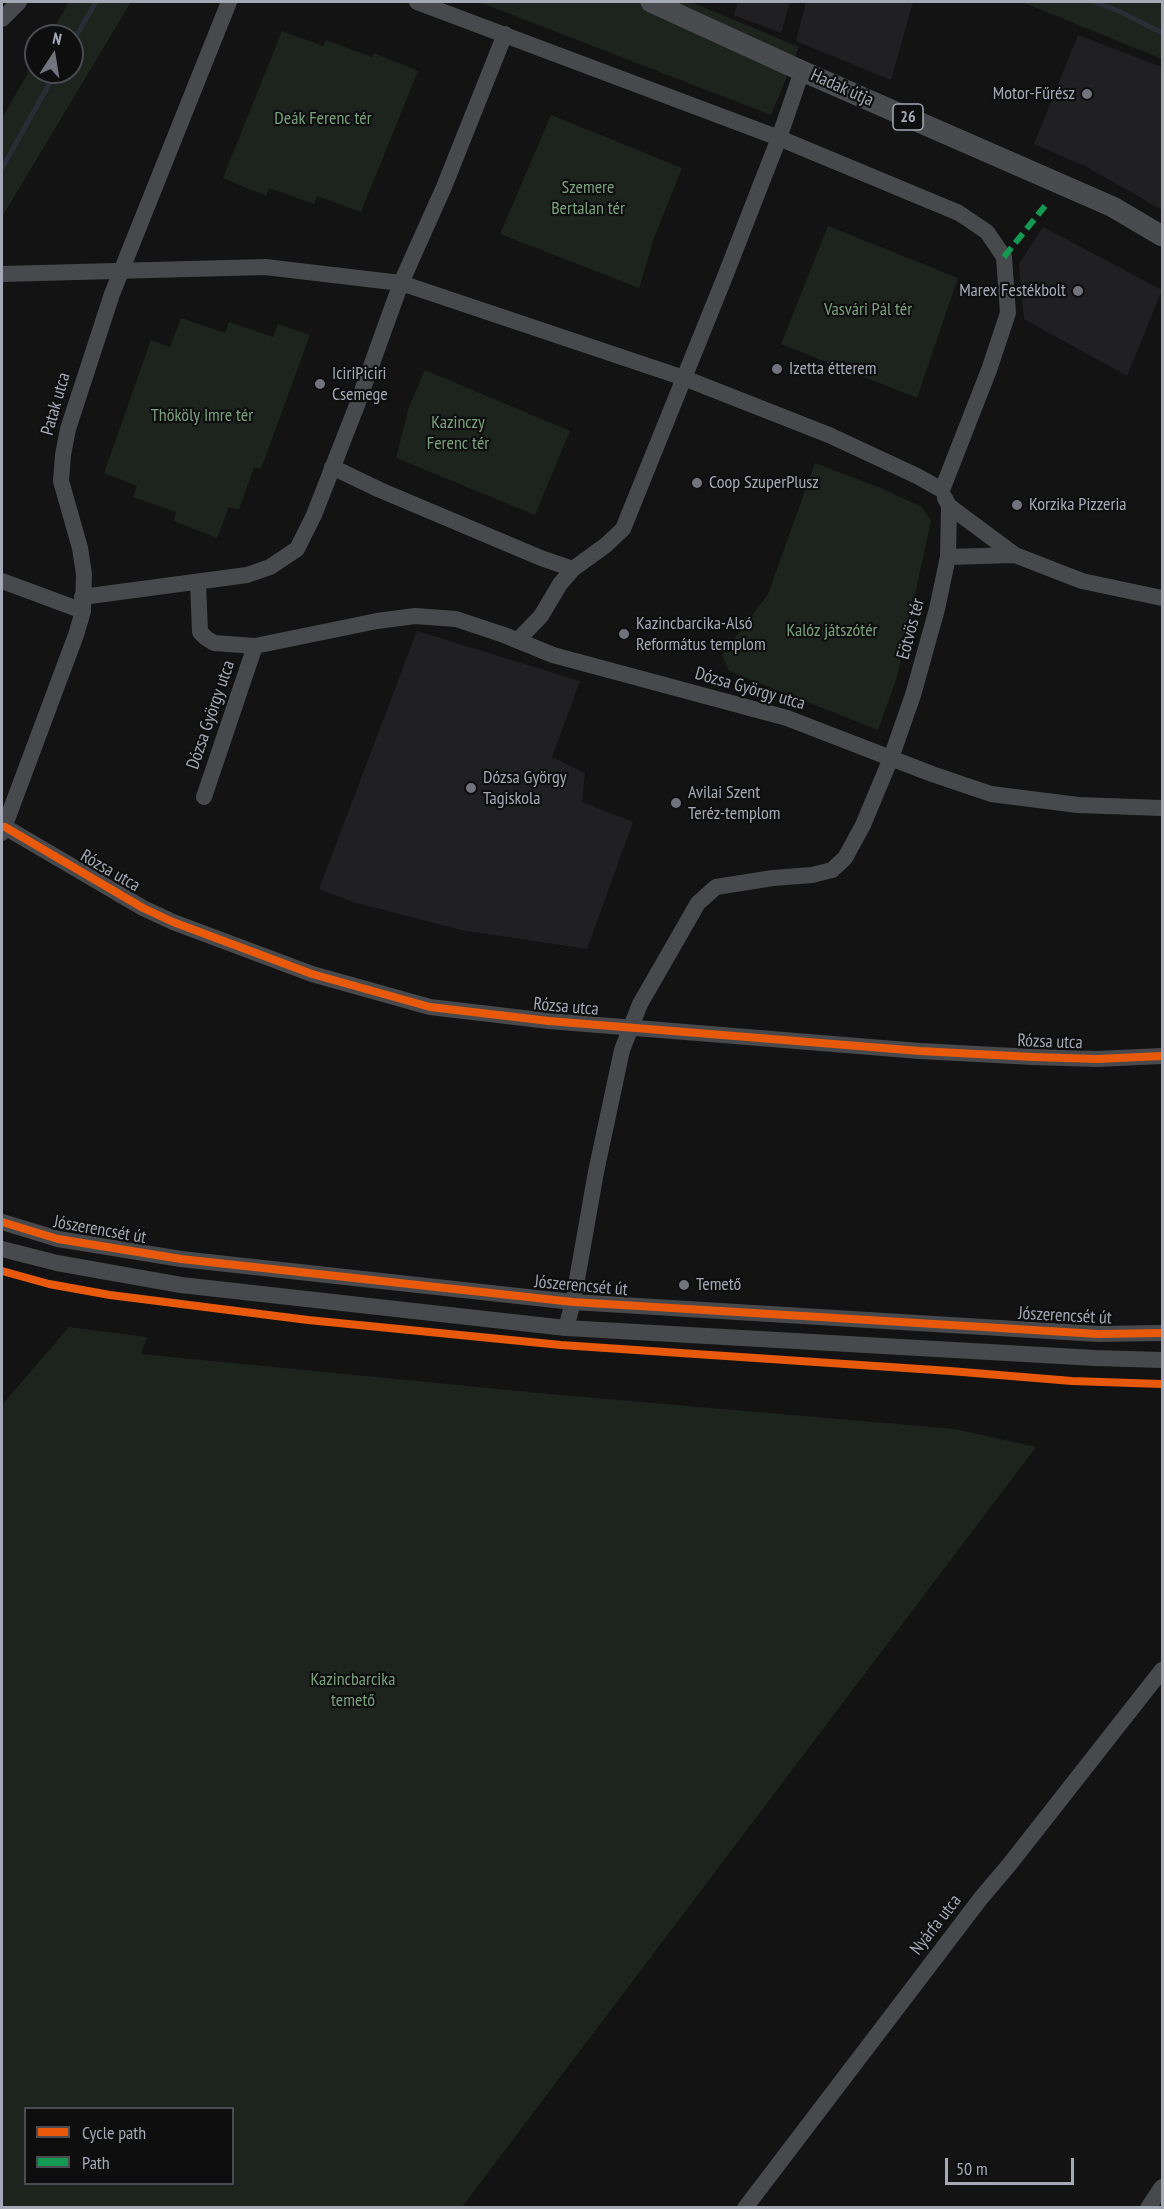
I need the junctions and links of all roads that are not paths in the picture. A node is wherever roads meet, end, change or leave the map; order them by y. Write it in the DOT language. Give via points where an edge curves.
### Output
graph roads {
  1 [pos="19,2"];
  2 [pos="228,2"];
  3 [pos="417,2"];
  4 [pos="651,2"];
  5 [pos="2,19"];
  6 [pos="505,34"];
  7 [pos="802,71"];
  8 [pos="779,138"];
  9 [pos="1162,236"];
  10 [pos="120,271"];
  11 [pos="2,274"];
  12 [pos="401,283"];
  13 [pos="684,378"];
  14 [pos="332,467"];
  15 [pos="945,498"];
  16 [pos="1015,555"];
  17 [pos="948,557"];
  18 [pos="573,569"];
  19 [pos="2,581"];
  20 [pos="198,583"];
  21 [pos="1162,598"];
  22 [pos="82,604"];
  23 [pos="518,640"];
  24 [pos="255,646"];
  25 [pos="891,758"];
  26 [pos="204,797"];
  27 [pos="1162,808"];
  28 [pos="3,830"];
  29 [pos="631,1027"];
  30 [pos="1162,1056"];
  31 [pos="2,1222"];
  32 [pos="2,1249"];
  33 [pos="573,1302"];
  34 [pos="566,1328"];
  35 [pos="1162,1333"];
  36 [pos="1162,1360"];
  37 [pos="1162,1670"];
  38 [pos="1162,2187"];
  39 [pos="745,2208"];
  40 [pos="1148,2208"];
  1 -- 5 [label="street"];
  2 -- 10 [label="street, Patak utca"];
  3 -- 6 [label="street"];
  4 -- 7 [label="main road, Hadak útja / 26"];
  6 -- 8 [label="street"];
  6 -- 12 [label="street"];
  7 -- 8 [label="street"];
  7 -- 9 [label="main road, Hadak útja / 26" via="1113,207"];
  8 -- 13 [label="street"];
  8 -- 15 [label="street" via="959,213 987,232 1004,257 1008,313"];
  10 -- 11 [label="street"];
  10 -- 12 [label="street" via="265,267"];
  10 -- 22 [label="street, Patak utca" via="77,399 63,455 61,481 84,574"];
  12 -- 13 [label="street"];
  12 -- 14 [label="street"];
  13 -- 15 [label="street" via="830,435 917,476"];
  13 -- 18 [label="street" via="623,529"];
  14 -- 18 [label="street"];
  14 -- 20 [label="street" via="297,549 261,572"];
  15 -- 16 [label="street"];
  15 -- 17 [label="street, Eötvös tér"];
  16 -- 17 [label="street"];
  16 -- 21 [label="street" via="1082,581"];
  17 -- 25 [label="street, Eötvös tér" via="938,609"];
  18 -- 23 [label="street" via="541,616"];
  19 -- 22 [label="street"];
  20 -- 22 [label="street"];
  20 -- 24 [label="street, Dózsa György utca" via="200,632 214,643"];
  22 -- 28 [label="street, Patak utca" via="76,635"];
  23 -- 24 [label="street, Dózsa György utca" via="456,619 416,616"];
  23 -- 25 [label="street, Dózsa György utca" via="553,655 787,718"];
  24 -- 26 [label="street, Dózsa György utca"];
  25 -- 27 [label="street, Dózsa György utca" via="991,794"];
  25 -- 29 [label="street, Eötvös tér" via="863,825 845,858 832,870 716,887 706,894 640,1004"];
  28 -- 29 [label="street, Rózsa utca" via="173,922 312,974 430,1007"];
  29 -- 30 [label="street, Rózsa utca" via="1022,1057"];
  29 -- 33 [label="street, Eötvös tér" via="619,1061"];
  31 -- 33 [label="street, Jószerencsét út" via="58,1239 181,1259"];
  32 -- 34 [label="street" via="181,1285"];
  33 -- 34 [label="street, Eötvös tér"];
  33 -- 35 [label="street, Jószerencsét út" via="1098,1334"];
  34 -- 36 [label="street"];
  37 -- 39 [label="street, Nyárfa utca" via="981,1898"];
  38 -- 40 [label="street"];
}
